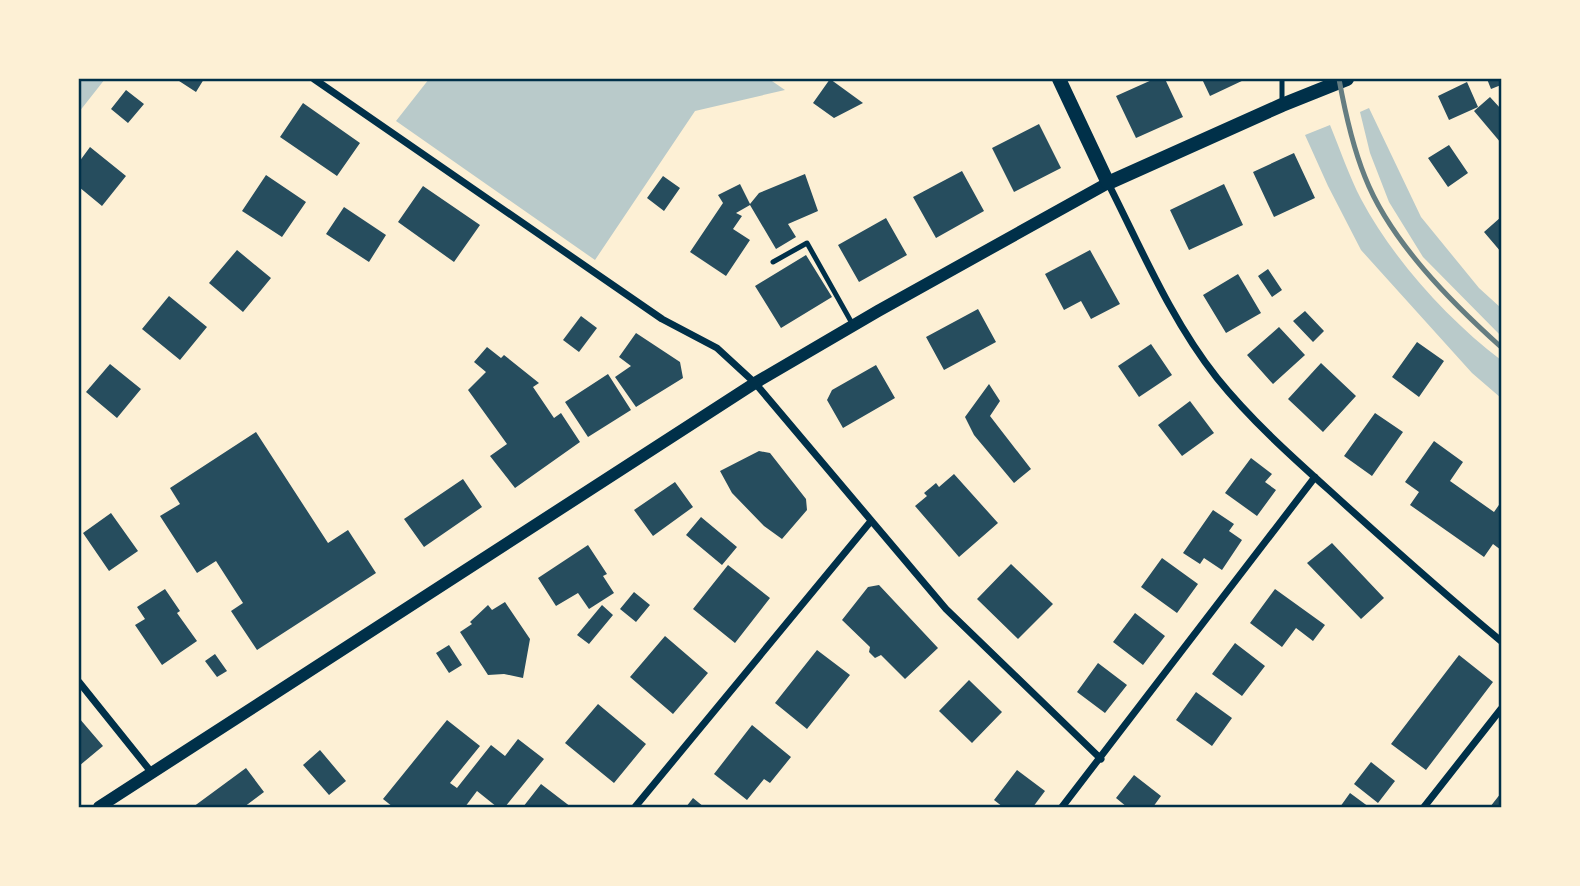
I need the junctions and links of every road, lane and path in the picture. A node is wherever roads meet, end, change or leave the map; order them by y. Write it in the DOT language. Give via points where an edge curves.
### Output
graph roads {
  1 [pos="314,79"];
  2 [pos="1059,79"];
  3 [pos="1282,79"];
  4 [pos="1347,79"];
  5 [pos="1282,105"];
  6 [pos="1108,183"];
  7 [pos="773,262"];
  8 [pos="853,326"];
  9 [pos="755,383"];
  10 [pos="1315,477"];
  11 [pos="872,521"];
  12 [pos="1501,640"];
  13 [pos="79,682"];
  14 [pos="1501,709"];
  15 [pos="1101,759"];
  16 [pos="152,773"];
  17 [pos="115,803"];
  18 [pos="99,807"];
  19 [pos="635,807"];
  20 [pos="1062,807"];
  21 [pos="1424,807"];
  1 -- 9 [label="street" via="662,319 717,348"];
  2 -- 6 [label="main road"];
  3 -- 5 [label="lane"];
  4 -- 5 [label="main road"];
  5 -- 6 [label="main road"];
  6 -- 8 [label="street"];
  6 -- 10 [label="street" via="1174,311 1216,377"];
  7 -- 8 [label="lane" via="807,243"];
  8 -- 9 [label="street"];
  9 -- 11 [label="street"];
  9 -- 16 [label="street"];
  10 -- 12 [label="street"];
  10 -- 15 [label="street"];
  11 -- 15 [label="street" via="946,609"];
  11 -- 19 [label="street"];
  13 -- 16 [label="street"];
  14 -- 21 [label="street"];
  15 -- 20 [label="street"];
  16 -- 17 [label="street"];
  17 -- 18 [label="street"];
}
